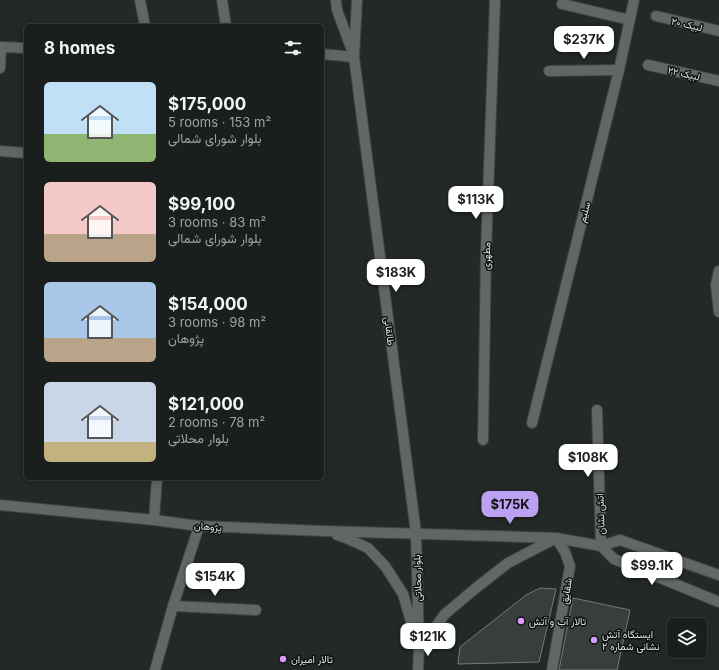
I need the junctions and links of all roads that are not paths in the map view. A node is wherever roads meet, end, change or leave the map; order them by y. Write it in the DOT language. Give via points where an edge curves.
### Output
graph roads {
  1 [pos="140,0"];
  2 [pos="222,0"];
  3 [pos="336,0"];
  4 [pos="357,0"];
  5 [pos="495,0"];
  6 [pos="634,0"];
  7 [pos="562,4"];
  8 [pos="656,16"];
  9 [pos="630,20"];
  10 [pos="145,24"];
  11 [pos="226,24"];
  12 [pos="719,31"];
  13 [pos="0,47"];
  14 [pos="24,48"];
  15 [pos="324,54"];
  16 [pos="354,57"];
  17 [pos="648,65"];
  18 [pos="0,68"];
  19 [pos="620,70"];
  20 [pos="548,71"];
  21 [pos="719,81"];
  22 [pos="0,151"];
  23 [pos="24,153"];
  24 [pos="719,271"];
  25 [pos="718,285"];
  26 [pos="719,312"];
  27 [pos="597,410"];
  28 [pos="532,423"];
  29 [pos="482,440"];
  30 [pos="157,480"];
  31 [pos="0,505"];
  32 [pos="154,520"];
  33 [pos="199,526"];
  34 [pos="324,531"];
  35 [pos="416,533"];
  36 [pos="556,538"];
  37 [pos="601,546"];
  38 [pos="719,575"];
  39 [pos="719,602"];
  40 [pos="172,606"];
  41 [pos="256,610"];
  42 [pos="420,649"];
  43 [pos="155,670"];
  44 [pos="418,670"];
  45 [pos="552,670"];
  1 -- 10 [label="street"];
  2 -- 11 [label="street"];
  3 -- 16 [label="street, طالقانی" via="337,10"];
  4 -- 16 [label="street, طالقانی"];
  5 -- 29 [label="street, مطهری"];
  6 -- 9 [label="street, سلیم"];
  7 -- 9 [label="street"];
  8 -- 12 [label="street, لبیک ۲۰"];
  9 -- 19 [label="street, سلیم"];
  13 -- 14 [label="street"];
  13 -- 18 [label="street"];
  15 -- 16 [label="street"];
  16 -- 35 [label="street, طالقانی"];
  17 -- 21 [label="street, لبیک ۲۲"];
  19 -- 20 [label="street"];
  19 -- 28 [label="street, سلیم"];
  22 -- 23 [label="street"];
  24 -- 25 [label="street"];
  25 -- 26 [label="street"];
  27 -- 37 [label="street, اتش نشان"];
  30 -- 32 [label="street"];
  31 -- 32 [label="street, پژوهان"];
  32 -- 33 [label="street, پژوهان"];
  33 -- 34 [label="street, پژوهان"];
  33 -- 40 [label="street"];
  34 -- 35 [label="street, پژوهان"];
  34 -- 42 [label="street" via="368,548 385,566 403,594"];
  35 -- 36 [label="street, پژوهان"];
  35 -- 42 [label="street, بلوار محلاتی"];
  36 -- 37 [label="street, پژوهان"];
  36 -- 42 [label="street" via="508,563 476,588 445,614"];
  36 -- 45 [label="street, شقایق" via="570,566"];
  37 -- 38 [label="street" via="620,540"];
  37 -- 39 [label="street" via="614,559"];
  40 -- 41 [label="street"];
  40 -- 43 [label="street"];
  42 -- 44 [label="street, بلوار محلاتی"];
}
